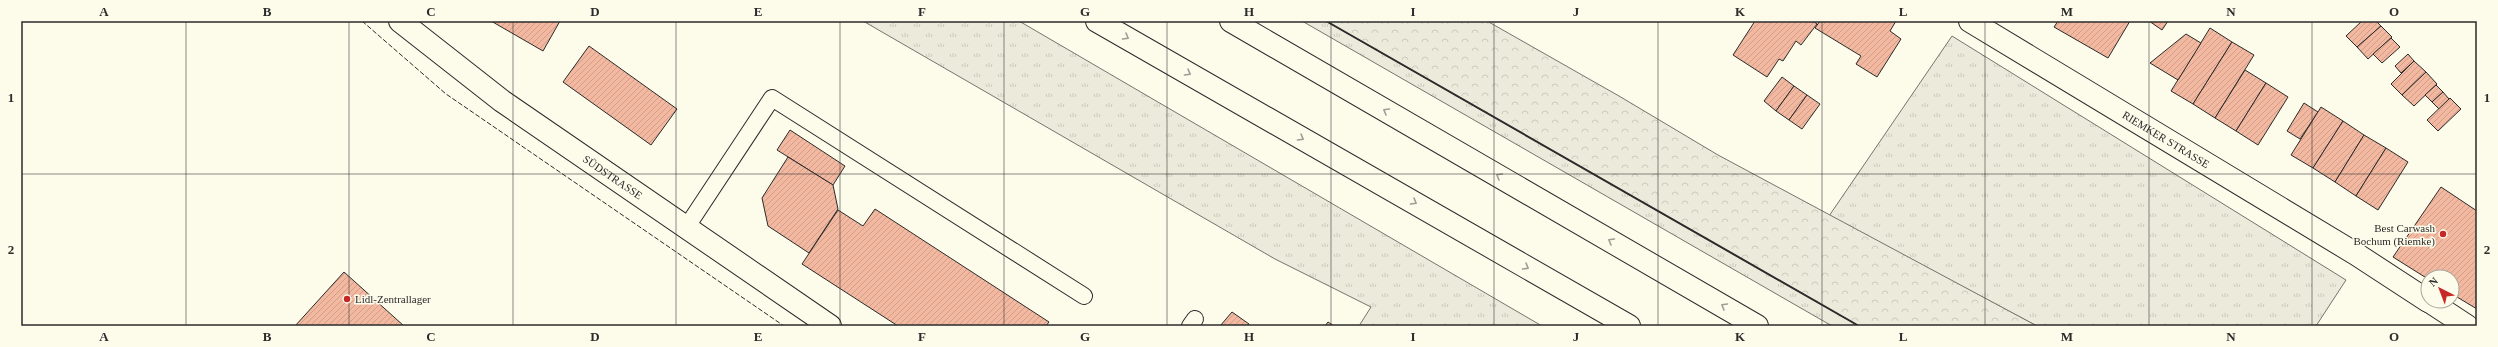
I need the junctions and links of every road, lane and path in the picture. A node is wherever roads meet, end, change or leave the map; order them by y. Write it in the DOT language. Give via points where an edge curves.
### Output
graph roads {
  1 [pos="400,21"];
  2 [pos="1097,21"];
  3 [pos="1230,21"];
  4 [pos="1970,21"];
  5 [pos="686,228"];
  6 [pos="1084,296"];
  7 [pos="2420,296"];
  8 [pos="2440,309"];
  9 [pos="830,326"];
  10 [pos="1629,326"];
  11 [pos="1757,326"];
  12 [pos="2467,326"];
  1 -- 5 [label="main road, SÜDSTRASSE" via="502,101"];
  2 -- 10 [label="main road, one-way"];
  11 -- 3 [label="main road, one-way"];
  4 -- 7 [label="main road, RIEMKER STRASSE" via="2362,258"];
  5 -- 6 [label="lane" via="772,98"];
  5 -- 9 [label="main road, SÜDSTRASSE"];
  8 -- 12 [label="main road, RIEMKER STRASSE"];
}
